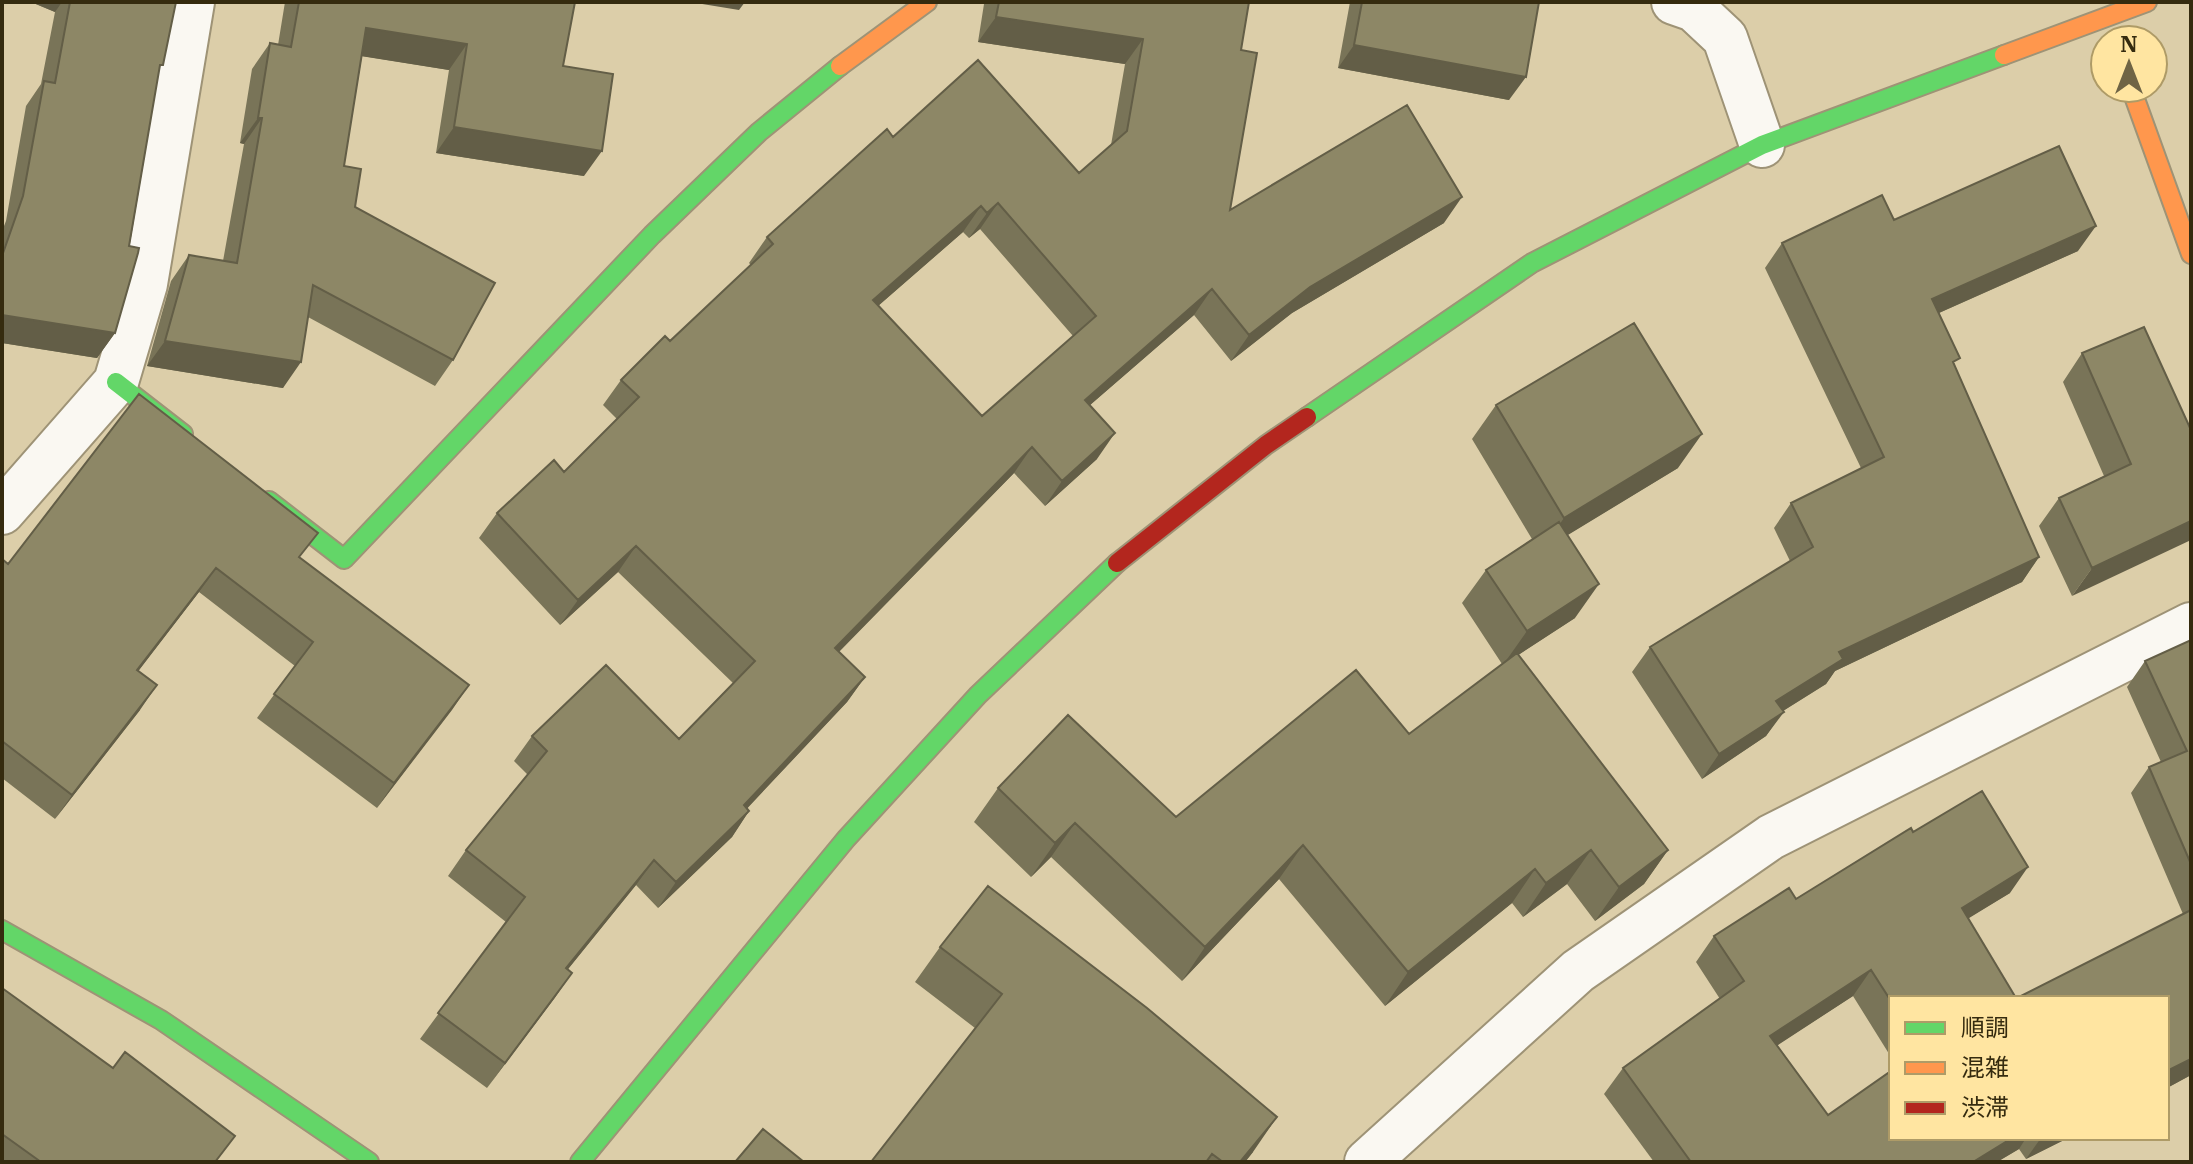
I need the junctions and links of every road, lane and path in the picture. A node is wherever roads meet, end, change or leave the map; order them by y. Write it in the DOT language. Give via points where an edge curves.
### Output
graph roads {
  1 [pos="192,2"];
  2 [pos="927,2"];
  3 [pos="1674,2"];
  4 [pos="2147,2"];
  5 [pos="2106,19"];
  6 [pos="2108,24"];
  7 [pos="2137,104"];
  8 [pos="1762,145"];
  9 [pos="2191,254"];
  10 [pos="116,382"];
  11 [pos="200,447"];
  12 [pos="260,494"];
  13 [pos="2,512"];
  14 [pos="2191,625"];
  15 [pos="2,930"];
  16 [pos="369,1162"];
  17 [pos="580,1162"];
  18 [pos="1367,1162"];
  1 -- 10 [label="street" via="145,284"];
  2 -- 12 [label="street" via="760,131 614,272 344,559"];
  3 -- 8 [label="street" via="1694,9 1725,38"];
  4 -- 5 [label="street"];
  5 -- 6 [label="street"];
  5 -- 8 [label="street"];
  7 -- 9 [label="street"];
  8 -- 17 [label="street" via="1532,263 1266,445 1106,572 978,695 846,839"];
  10 -- 11 [label="street"];
  10 -- 13 [label="street"];
  14 -- 18 [label="street" via="1771,837 1578,971"];
  15 -- 16 [label="street" via="161,1020"];
}
